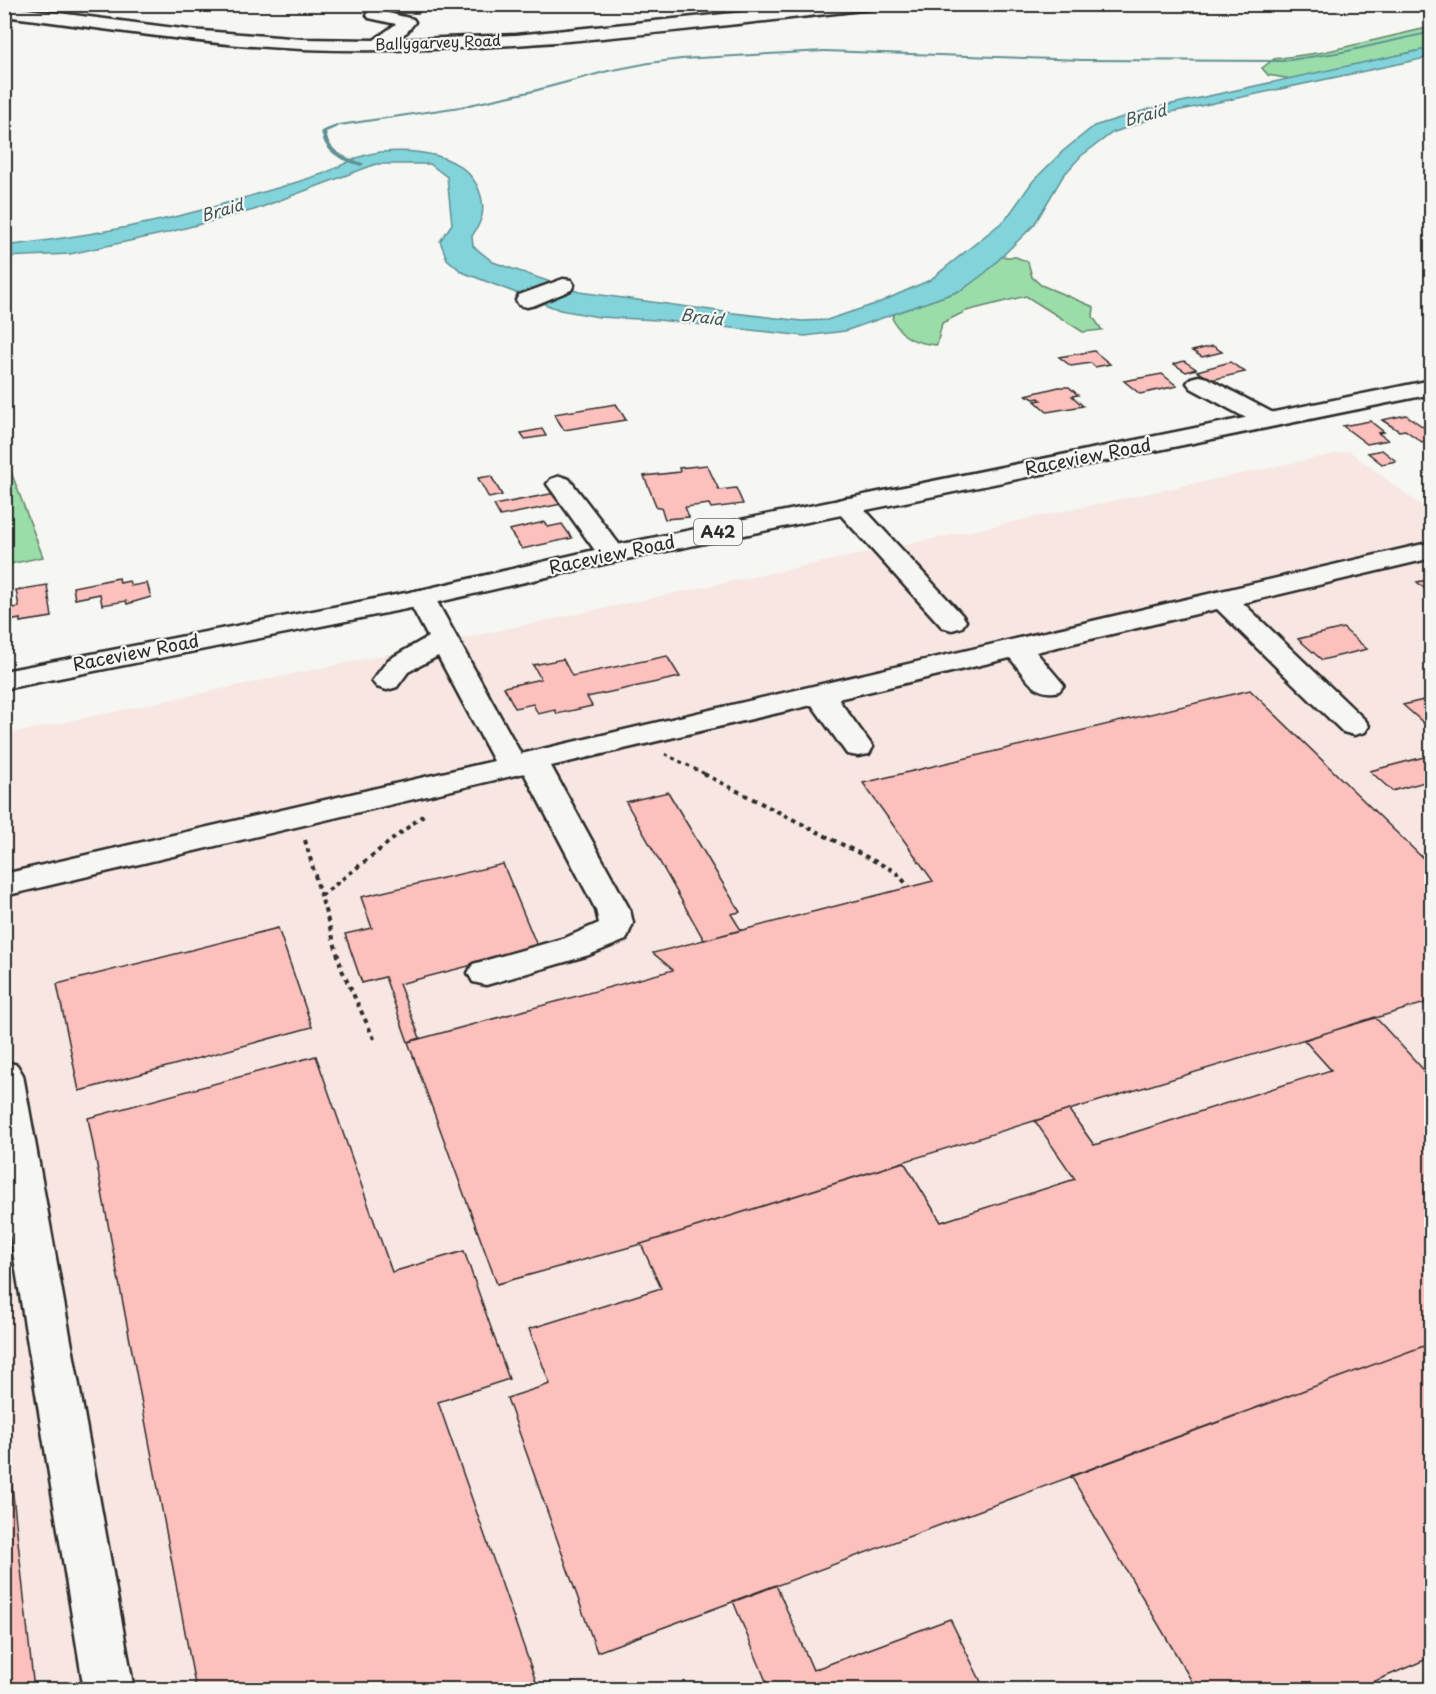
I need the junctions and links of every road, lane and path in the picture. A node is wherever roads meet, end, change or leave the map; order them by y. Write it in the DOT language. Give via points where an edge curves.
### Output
graph roads {
  1 [pos="379,4"];
  2 [pos="871,4"];
  3 [pos="786,9"];
  4 [pos="15,10"];
  5 [pos="379,45"];
  6 [pos="563,285"];
  7 [pos="527,300"];
  8 [pos="1199,383"];
  9 [pos="1431,387"];
  10 [pos="1268,420"];
  11 [pos="560,484"];
  12 [pos="847,506"];
  13 [pos="1431,550"];
  14 [pos="612,554"];
  15 [pos="421,598"];
  16 [pos="1223,599"];
  17 [pos="952,621"];
  18 [pos="444,640"];
  19 [pos="1016,647"];
  20 [pos="4,680"];
  21 [pos="387,681"];
  22 [pos="1049,685"];
  23 [pos="819,694"];
  24 [pos="1354,726"];
  25 [pos="858,747"];
  26 [pos="656,750"];
  27 [pos="523,764"];
  28 [pos="427,812"];
  29 [pos="297,816"];
  30 [pos="4,885"];
  31 [pos="909,887"];
  32 [pos="321,897"];
  33 [pos="486,973"];
  34 [pos="376,1043"];
  35 [pos="4,1075"];
  36 [pos="109,1689"];
  1 -- 5 [label="main road" via="375,15 407,22"];
  2 -- 3 [label="main road, Ballygarvey Road"];
  3 -- 5 [label="main road, Ballygarvey Road" via="513,41"];
  4 -- 5 [label="main road, Ballygarvey Road" via="242,39"];
  6 -- 7 [label="main road"];
  8 -- 10 [label="main road"];
  9 -- 10 [label="main road, Raceview Road / A42"];
  10 -- 12 [label="main road, Raceview Road / A42"];
  11 -- 14 [label="main road"];
  12 -- 14 [label="main road, Raceview Road / A42"];
  12 -- 17 [label="main road"];
  13 -- 16 [label="main road"];
  14 -- 15 [label="main road, Raceview Road / A42"];
  15 -- 18 [label="main road"];
  15 -- 20 [label="main road, Raceview Road / A42"];
  16 -- 19 [label="main road"];
  16 -- 24 [label="main road"];
  18 -- 21 [label="main road" via="398,666"];
  18 -- 27 [label="main road"];
  19 -- 22 [label="main road"];
  19 -- 23 [label="main road"];
  23 -- 25 [label="main road"];
  23 -- 27 [label="main road"];
  26 -- 31 [label="path" via="896,872"];
  27 -- 29 [label="main road"];
  27 -- 33 [label="main road" via="613,910 616,923 614,932 577,947"];
  28 -- 32 [label="path"];
  29 -- 30 [label="main road"];
  29 -- 32 [label="path"];
  32 -- 34 [label="path" via="342,970"];
  35 -- 36 [label="main road"];
}
